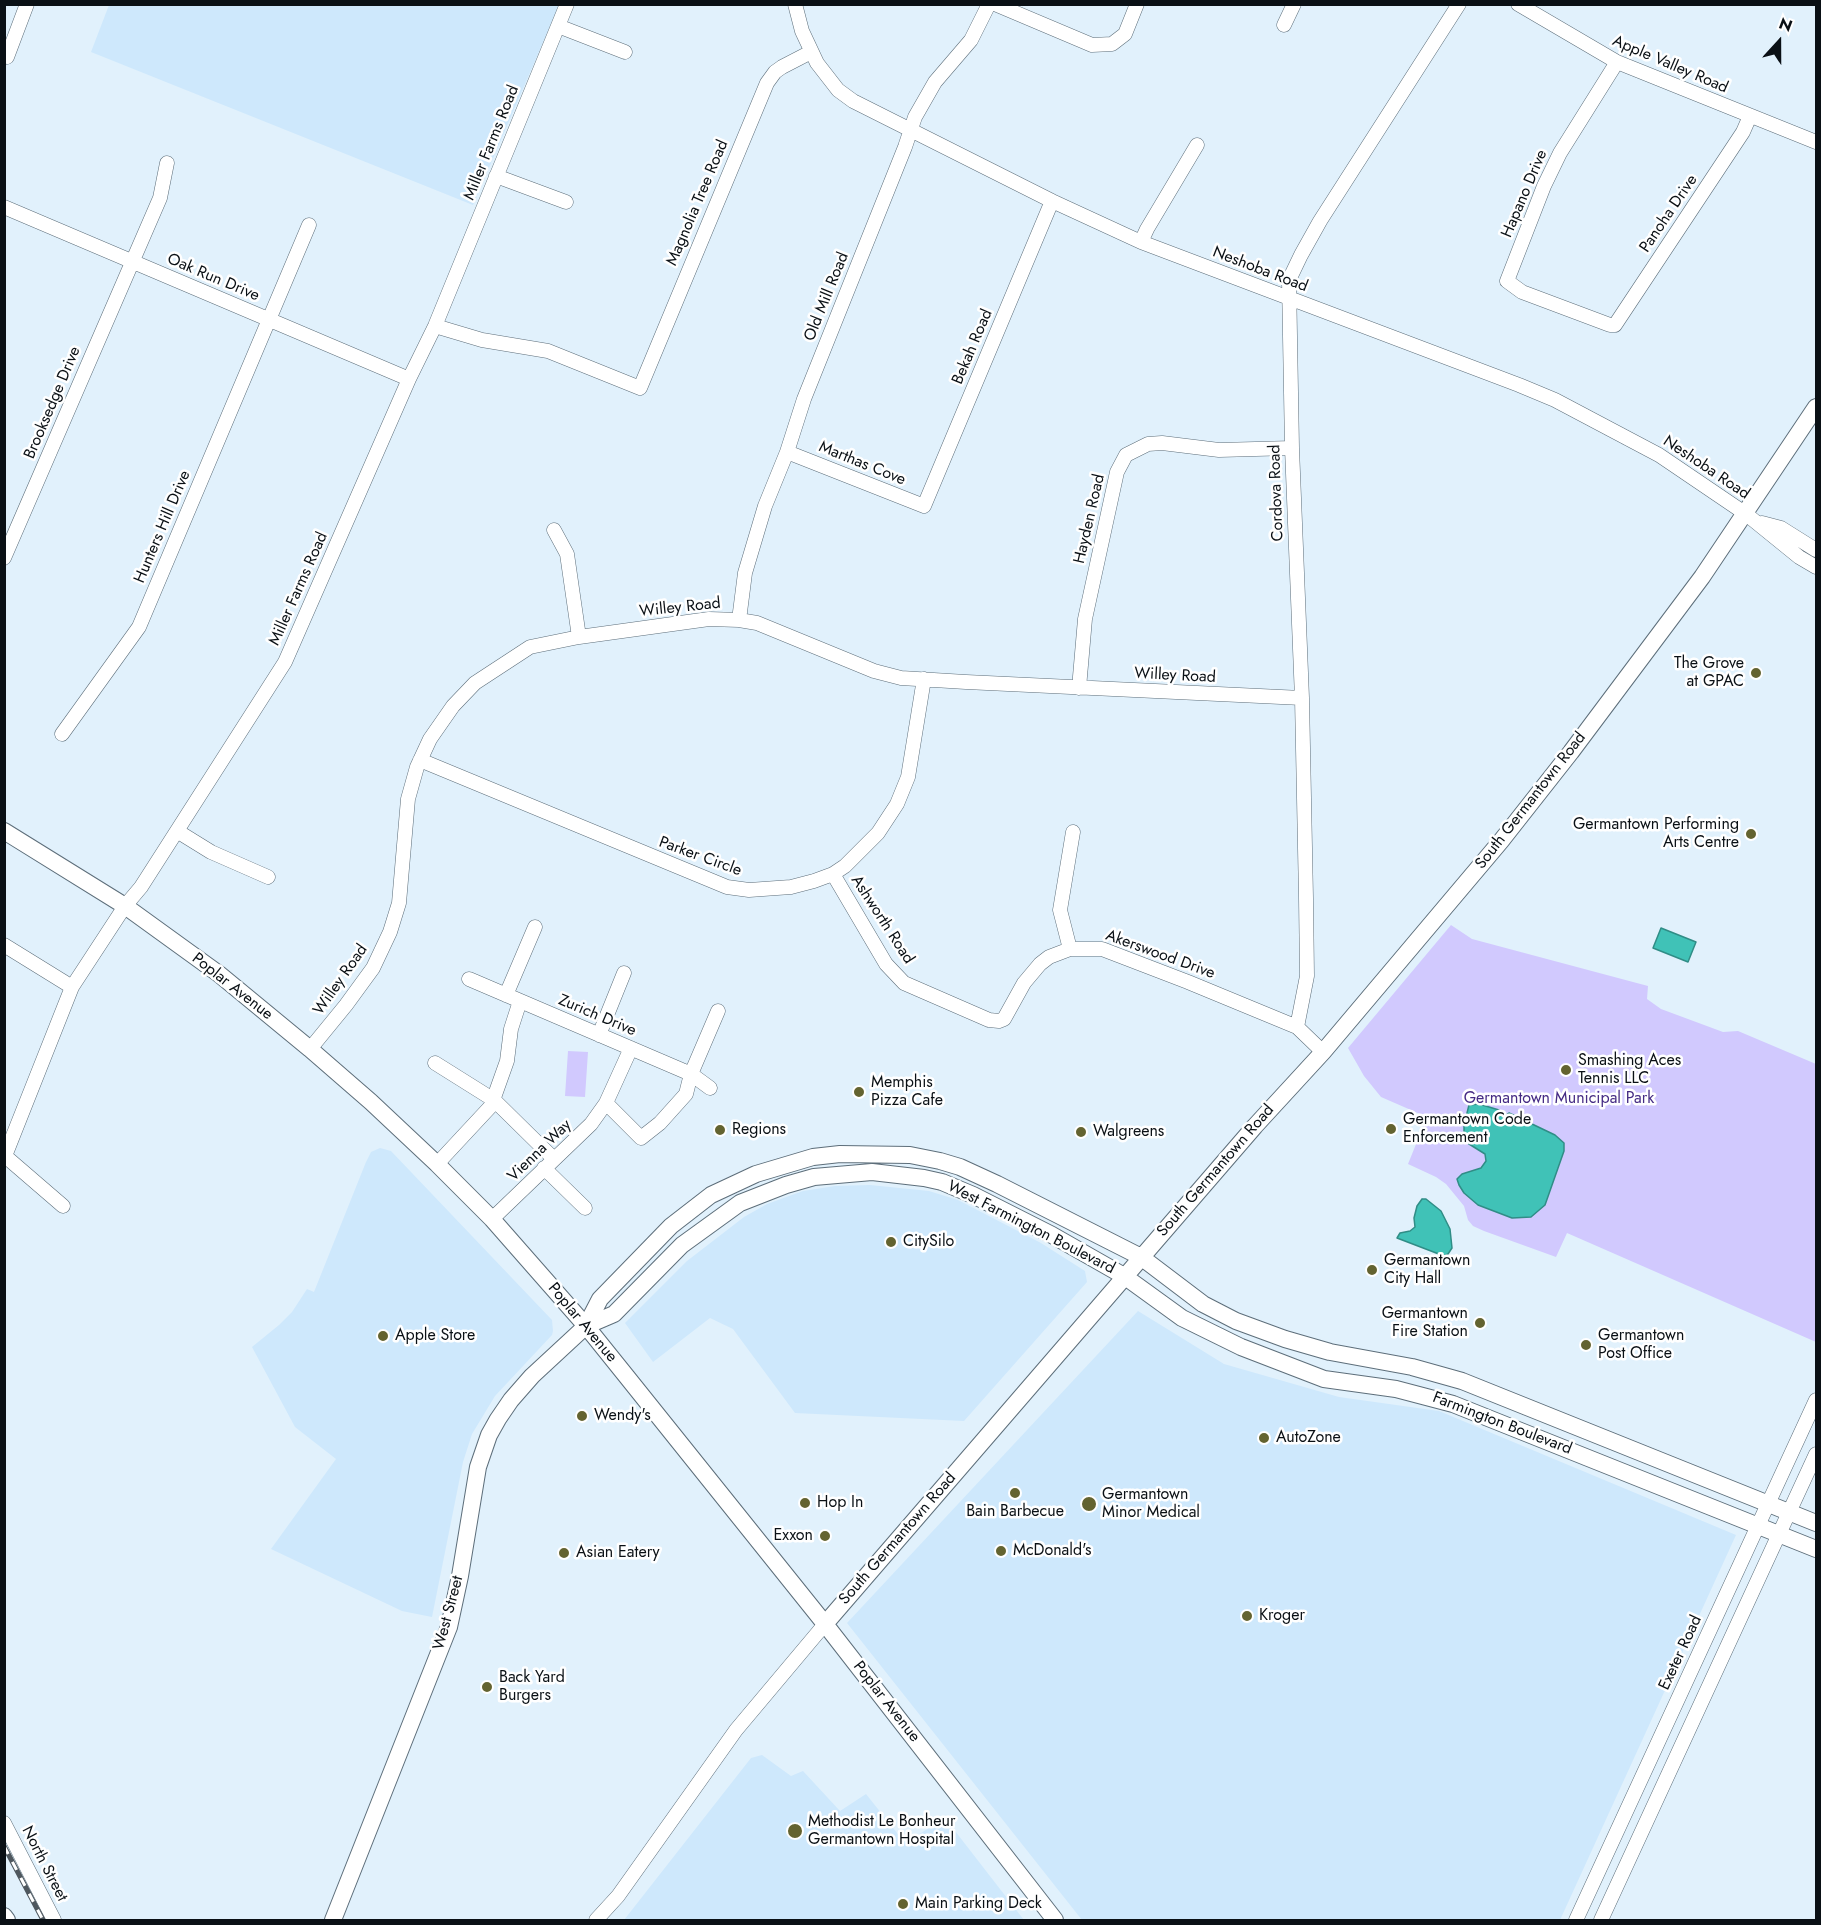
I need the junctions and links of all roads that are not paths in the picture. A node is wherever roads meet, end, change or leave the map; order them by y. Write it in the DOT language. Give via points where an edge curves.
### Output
graph roads {
  1 [pos="27,4"];
  2 [pos="567,4"];
  3 [pos="795,4"];
  4 [pos="988,4"];
  5 [pos="995,4"];
  6 [pos="1137,4"];
  7 [pos="1294,4"];
  8 [pos="1459,4"];
  9 [pos="1518,4"];
  10 [pos="1284,25"];
  11 [pos="558,26"];
  12 [pos="625,52"];
  13 [pos="811,52"];
  14 [pos="7,57"];
  15 [pos="1617,62"];
  16 [pos="1750,116"];
  17 [pos="911,131"];
  18 [pos="1816,142"];
  19 [pos="1197,146"];
  20 [pos="167,163"];
  21 [pos="496,176"];
  22 [pos="1052,201"];
  23 [pos="566,202"];
  24 [pos="4,207"];
  25 [pos="309,225"];
  26 [pos="1141,243"];
  27 [pos="131,261"];
  28 [pos="1288,299"];
  29 [pos="268,319"];
  30 [pos="1610,325"];
  31 [pos="435,326"];
  32 [pos="409,379"];
  33 [pos="1816,407"];
  34 [pos="1292,448"];
  35 [pos="787,452"];
  36 [pos="924,506"];
  37 [pos="1751,518"];
  38 [pos="554,530"];
  39 [pos="1816,550"];
  40 [pos="4,558"];
  41 [pos="1816,567"];
  42 [pos="739,620"];
  43 [pos="579,637"];
  44 [pos="924,679"];
  45 [pos="1079,688"];
  46 [pos="1302,698"];
  47 [pos="62,734"];
  48 [pos="420,760"];
  49 [pos="4,831"];
  50 [pos="177,831"];
  51 [pos="1073,832"];
  52 [pos="833,874"];
  53 [pos="268,877"];
  54 [pos="125,906"];
  55 [pos="535,927"];
  56 [pos="4,945"];
  57 [pos="1070,949"];
  58 [pos="624,973"];
  59 [pos="469,979"];
  60 [pos="72,987"];
  61 [pos="506,995"];
  62 [pos="520,1001"];
  63 [pos="718,1011"];
  64 [pos="1004,1019"];
  65 [pos="1297,1027"];
  66 [pos="599,1035"];
  67 [pos="631,1048"];
  68 [pos="310,1049"];
  69 [pos="1323,1052"];
  70 [pos="435,1064"];
  71 [pos="691,1074"];
  72 [pos="710,1088"];
  73 [pos="494,1100"];
  74 [pos="606,1103"];
  75 [pos="5,1156"];
  76 [pos="437,1164"];
  77 [pos="549,1164"];
  78 [pos="63,1206"];
  79 [pos="585,1208"];
  80 [pos="492,1220"];
  81 [pos="1141,1257"];
  82 [pos="1124,1276"];
  83 [pos="586,1326"];
  84 [pos="1457,1392"];
  85 [pos="1506,1398"];
  86 [pos="1816,1400"];
  87 [pos="1597,1434"];
  88 [pos="1555,1444"];
  89 [pos="1816,1454"];
  90 [pos="1588,1457"];
  91 [pos="1768,1503"];
  92 [pos="1789,1512"];
  93 [pos="1816,1523"];
  94 [pos="1757,1526"];
  95 [pos="1779,1535"];
  96 [pos="1816,1549"];
  97 [pos="825,1624"];
  98 [pos="4,1823"];
  99 [pos="4,1916"];
  100 [pos="7,1920"];
  101 [pos="54,1920"];
  102 [pos="333,1920"];
  103 [pos="596,1920"];
  104 [pos="1056,1920"];
  105 [pos="1576,1920"];
  106 [pos="1601,1920"];
  1 -- 14 [label="street"];
  2 -- 11 [label="street, Miller Farms Road"];
  3 -- 13 [label="street, Neshoba Road"];
  4 -- 17 [label="street, Old Mill Road" via="972,40 927,94"];
  5 -- 6 [label="street" via="1092,45 1112,44 1125,34"];
  7 -- 10 [label="street"];
  8 -- 28 [label="street, Cordova Road" via="1308,243 1289,280"];
  9 -- 15 [label="street, Apple Valley Road"];
  11 -- 12 [label="street"];
  11 -- 21 [label="street, Miller Farms Road"];
  13 -- 17 [label="street, Neshoba Road" via="831,83 845,96"];
  13 -- 31 [label="street, Magnolia Tree Road" via="782,67 767,83 640,388 548,351 482,340"];
  15 -- 16 [label="street, Apple Valley Road"];
  15 -- 30 [label="street, Hapano Drive" via="1560,153 1508,281 1522,292"];
  16 -- 18 [label="street, Apple Valley Road"];
  16 -- 30 [label="street, Panoha Drive" via="1615,325"];
  17 -- 22 [label="street, Neshoba Road"];
  17 -- 35 [label="street, Old Mill Road" via="804,399"];
  19 -- 26 [label="street"];
  20 -- 27 [label="street, Brooksedge Drive" via="160,198"];
  21 -- 23 [label="street"];
  21 -- 31 [label="street, Miller Farms Road"];
  22 -- 26 [label="street, Neshoba Road"];
  22 -- 36 [label="street, Bekah Road"];
  24 -- 27 [label="street, Oak Run Drive"];
  25 -- 29 [label="street, Hunters Hill Drive"];
  26 -- 28 [label="street, Neshoba Road"];
  27 -- 29 [label="street, Oak Run Drive"];
  27 -- 40 [label="street, Brooksedge Drive"];
  28 -- 34 [label="street, Cordova Road"];
  28 -- 37 [label="street, Neshoba Road" via="1555,400 1659,455"];
  29 -- 32 [label="street, Oak Run Drive"];
  29 -- 47 [label="street, Hunters Hill Drive" via="139,627"];
  31 -- 32 [label="street, Miller Farms Road"];
  32 -- 50 [label="street, Miller Farms Road" via="285,662"];
  33 -- 37 [label="main road, South Germantown Road"];
  34 -- 45 [label="street, Hayden Road" via="1219,450 1162,443 1148,444 1126,455 1117,472 1085,619"];
  34 -- 46 [label="street, Cordova Road"];
  35 -- 36 [label="street, Marthas Cove"];
  35 -- 42 [label="street, Old Mill Road" via="752,546"];
  37 -- 39 [label="street, Neshoba Road" via="1780,528"];
  37 -- 41 [label="street, Neshoba Road"];
  37 -- 69 [label="main road, South Germantown Road" via="1508,832"];
  38 -- 43 [label="street" via="567,554"];
  42 -- 43 [label="street, Willey Road" via="709,619"];
  42 -- 44 [label="street, Willey Road" via="765,626 874,671"];
  43 -- 48 [label="street, Willey Road" via="530,647 475,683 444,717"];
  44 -- 45 [label="street, Willey Road"];
  44 -- 52 [label="street, Parker Circle" via="908,777 897,804 878,833"];
  45 -- 46 [label="street, Willey Road"];
  46 -- 65 [label="street, Cordova Road" via="1307,976"];
  48 -- 52 [label="street, Parker Circle" via="727,887 785,888"];
  48 -- 68 [label="street, Willey Road" via="408,799 399,903 390,932 373,968"];
  49 -- 54 [label="main road, Poplar Avenue"];
  50 -- 53 [label="street" via="211,852"];
  50 -- 54 [label="street, Miller Farms Road"];
  51 -- 57 [label="street" via="1060,910"];
  52 -- 64 [label="street, Ashworth Road" via="886,964 904,983 989,1020"];
  54 -- 60 [label="street, Miller Farms Road"];
  54 -- 68 [label="main road, Poplar Avenue" via="219,974"];
  55 -- 61 [label="street"];
  56 -- 60 [label="street"];
  57 -- 64 [label="street, Akerswood Drive" via="1049,957 1031,973"];
  57 -- 65 [label="street, Akerswood Drive" via="1102,949 1123,956"];
  58 -- 66 [label="street"];
  59 -- 61 [label="street, Zurich Drive"];
  60 -- 75 [label="street, Miller Farms Road"];
  61 -- 62 [label="street, Zurich Drive"];
  62 -- 66 [label="street, Zurich Drive"];
  62 -- 73 [label="street"];
  63 -- 71 [label="street"];
  65 -- 69 [label="street, Akerswood Drive"];
  66 -- 67 [label="street, Zurich Drive"];
  67 -- 71 [label="street, Zurich Drive"];
  67 -- 74 [label="street, Vienna Way"];
  68 -- 76 [label="main road, Poplar Avenue"];
  69 -- 81 [label="main road, South Germantown Road"];
  70 -- 73 [label="street"];
  71 -- 72 [label="street, Zurich Drive"];
  71 -- 74 [label="street" via="686,1094 641,1138"];
  73 -- 76 [label="street" via="483,1117"];
  73 -- 77 [label="street"];
  74 -- 77 [label="street, Vienna Way" via="580,1136"];
  75 -- 78 [label="street"];
  76 -- 80 [label="main road, Poplar Avenue"];
  77 -- 79 [label="street"];
  77 -- 80 [label="street, Vienna Way"];
  80 -- 83 [label="main road, Poplar Avenue"];
  81 -- 82 [label="main road, South Germantown Road"];
  81 -- 83 [label="main road, West Farmington Boulevard" via="997,1184 940,1161 910,1155 813,1157 756,1174 711,1194 671,1226 600,1299"];
  81 -- 84 [label="main road, Farmington Boulevard" via="1203,1304 1236,1321 1330,1352 1412,1367"];
  82 -- 83 [label="main road, West Farmington Boulevard" via="1052,1235 942,1182 872,1172 814,1177 740,1203 682,1245 614,1314"];
  82 -- 84 [label="main road, Farmington Boulevard" via="1182,1317 1241,1347 1324,1379 1422,1395"];
  82 -- 97 [label="main road, South Germantown Road"];
  83 -- 97 [label="main road, Poplar Avenue"];
  83 -- 102 [label="main road, West Street" via="532,1376 489,1435 478,1467 449,1627"];
  84 -- 85 [label="main road, Farmington Boulevard"];
  84 -- 88 [label="main road, Farmington Boulevard"];
  85 -- 87 [label="main road, Farmington Boulevard"];
  85 -- 88 [label="main road" via="1508,1415"];
  86 -- 91 [label="street, Exeter Road"];
  87 -- 90 [label="main road"];
  87 -- 91 [label="main road, Farmington Boulevard"];
  88 -- 90 [label="main road, Farmington Boulevard"];
  89 -- 92 [label="street"];
  90 -- 94 [label="main road, Farmington Boulevard"];
  91 -- 92 [label="main road, Farmington Boulevard"];
  91 -- 94 [label="street, Exeter Road"];
  92 -- 93 [label="main road, Farmington Boulevard"];
  92 -- 95 [label="street"];
  94 -- 95 [label="main road, Farmington Boulevard"];
  94 -- 105 [label="street, Exeter Road"];
  95 -- 96 [label="main road, Farmington Boulevard"];
  95 -- 106 [label="street"];
  97 -- 103 [label="street, South Germantown Road" via="736,1730 618,1896"];
  97 -- 104 [label="main road, Poplar Avenue"];
  98 -- 101 [label="street, North Street"];
  99 -- 100 [label="main road"];
}
